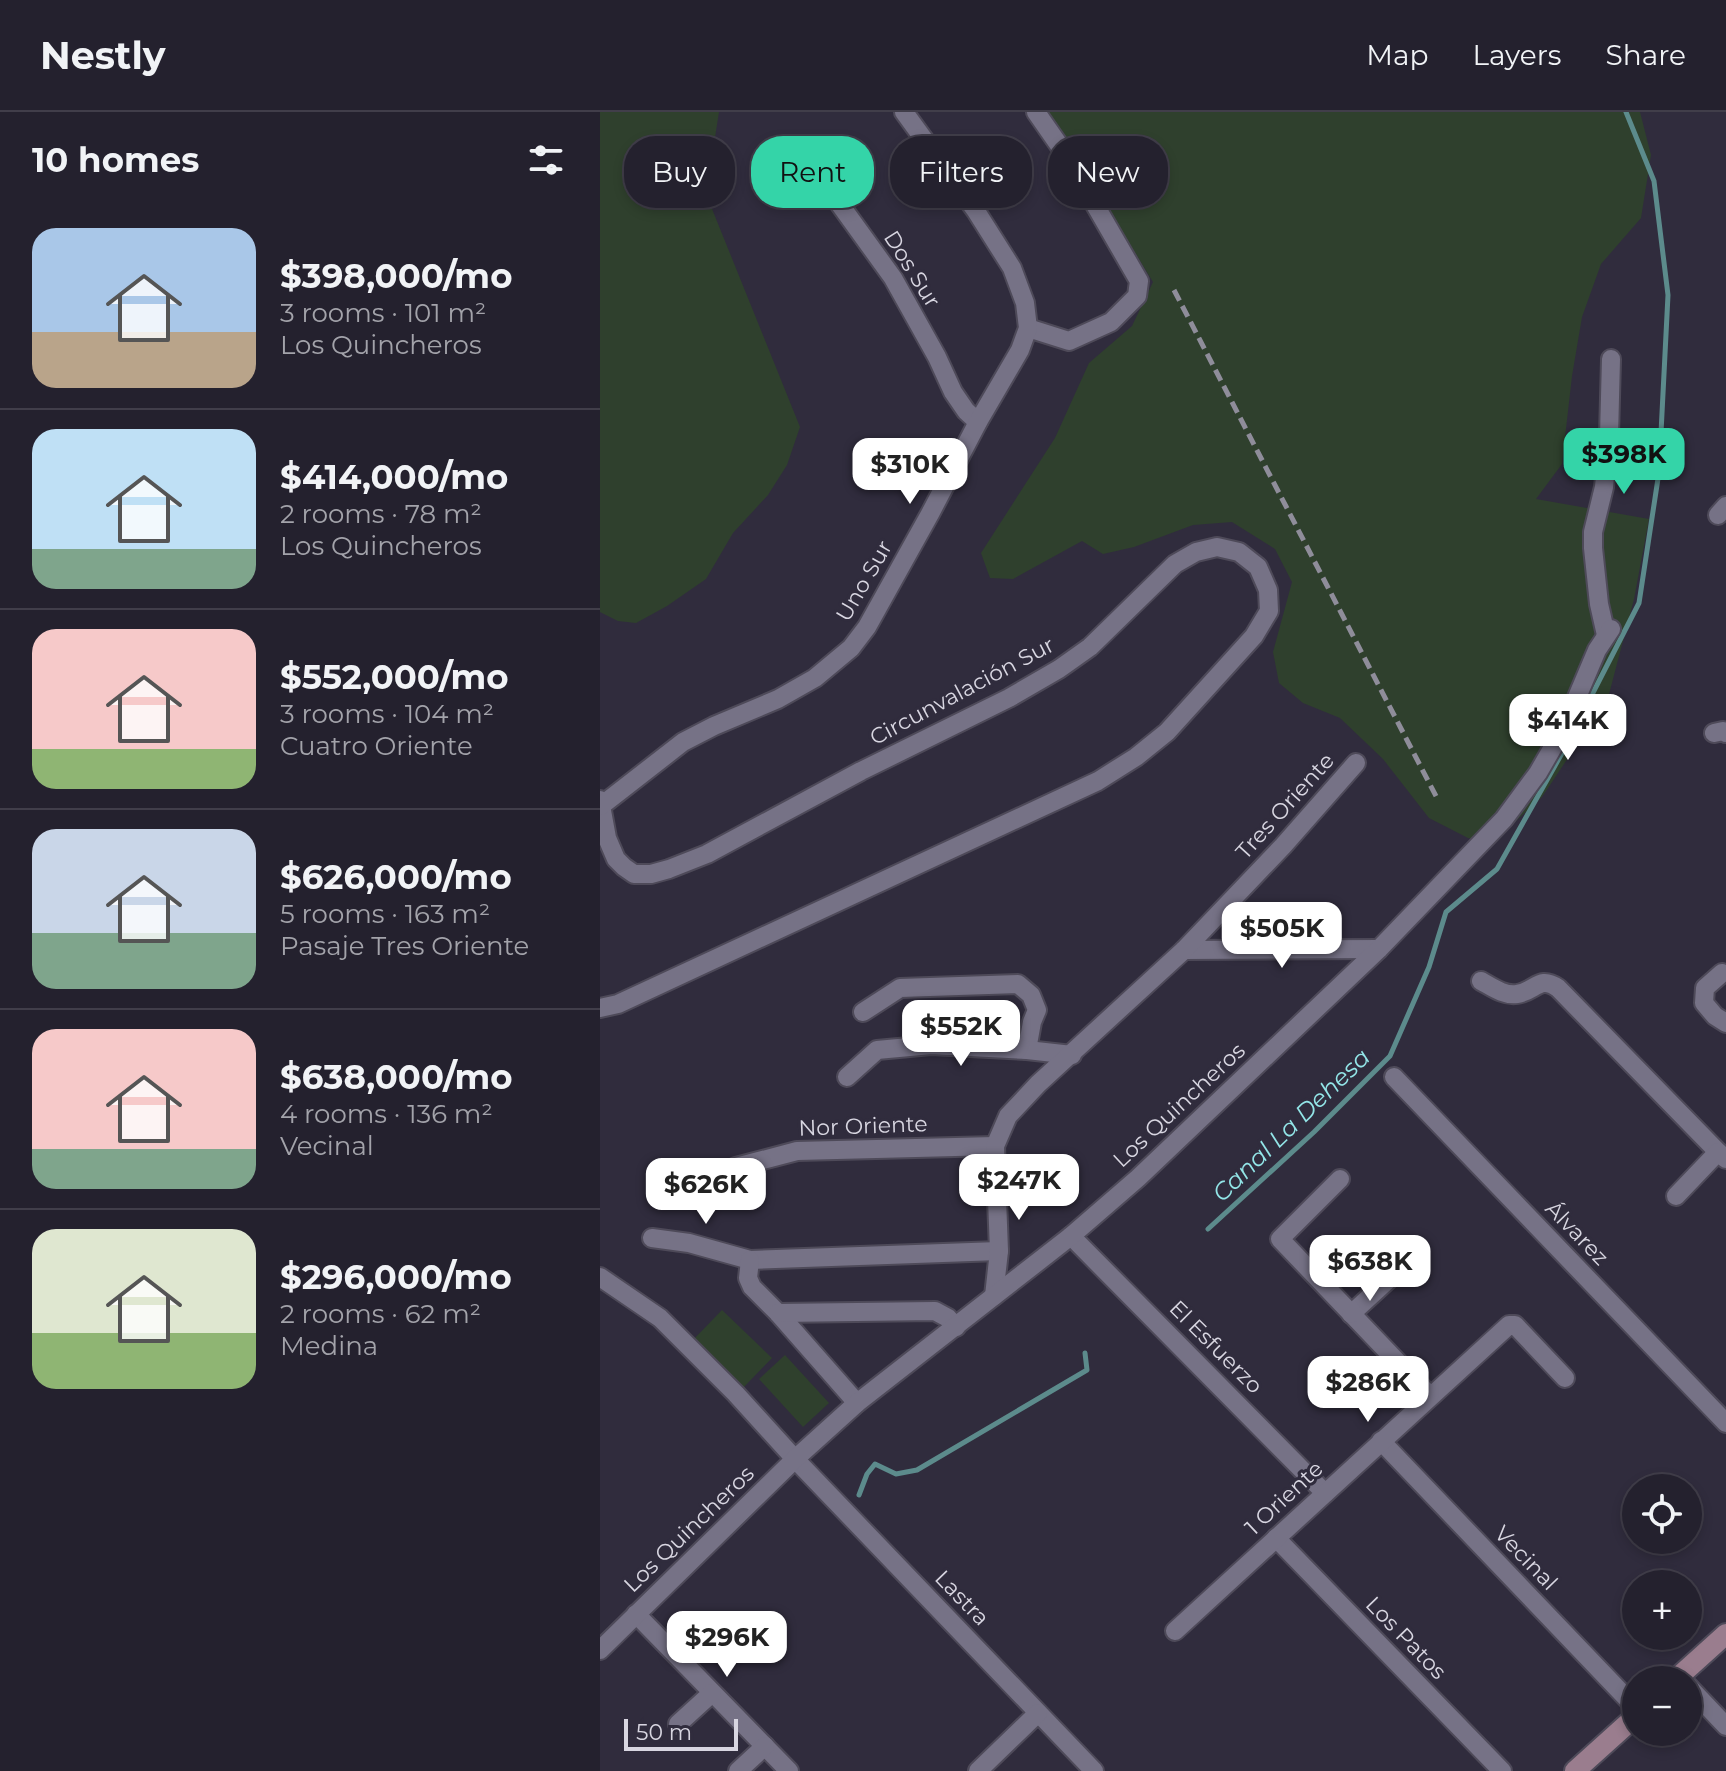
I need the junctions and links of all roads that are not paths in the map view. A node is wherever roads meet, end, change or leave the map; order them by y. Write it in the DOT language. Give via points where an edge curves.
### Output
graph roads {
  1 [pos="904,112"];
  2 [pos="1036,112"];
  3 [pos="842,208"];
  4 [pos="1028,328"];
  5 [pos="1611,359"];
  6 [pos="978,422"];
  7 [pos="1356,763"];
  8 [pos="601,803"];
  9 [pos="1379,949"];
  10 [pos="1184,950"];
  11 [pos="1722,973"];
  12 [pos="1481,981"];
  13 [pos="600,1008"];
  14 [pos="863,1012"];
  15 [pos="1726,1023"];
  16 [pos="1027,1050"];
  17 [pos="1072,1055"];
  18 [pos="847,1077"];
  19 [pos="1394,1077"];
  20 [pos="995,1146"];
  21 [pos="1722,1155"];
  22 [pos="736,1167"];
  23 [pos="1340,1179"];
  24 [pos="1676,1196"];
  25 [pos="1071,1236"];
  26 [pos="652,1238"];
  27 [pos="999,1251"];
  28 [pos="1415,1255"];
  29 [pos="750,1260"];
  30 [pos="600,1277"];
  31 [pos="994,1296"];
  32 [pos="778,1313"];
  33 [pos="1351,1314"];
  34 [pos="956,1327"];
  35 [pos="1565,1378"];
  36 [pos="1430,1396"];
  37 [pos="857,1403"];
  38 [pos="1726,1423"];
  39 [pos="1381,1441"];
  40 [pos="795,1459"];
  41 [pos="1325,1493"];
  42 [pos="1276,1538"];
  43 [pos="636,1614"];
  44 [pos="1175,1631"];
  45 [pos="1726,1634"];
  46 [pos="600,1650"];
  47 [pos="1695,1666"];
  48 [pos="712,1693"];
  49 [pos="1622,1693"];
  50 [pos="1702,1701"];
  51 [pos="1038,1713"];
  52 [pos="678,1724"];
  53 [pos="1726,1726"];
  54 [pos="1622,1729"];
  55 [pos="765,1746"];
  56 [pos="738,1771"];
  57 [pos="789,1771"];
  58 [pos="978,1771"];
  59 [pos="1094,1771"];
  60 [pos="1502,1771"];
  61 [pos="1575,1771"];
  1 -- 4 [label="street" via="1012,268"];
  2 -- 4 [label="street" via="1139,281 1137,296 1111,322 1069,341"];
  3 -- 6 [label="street, Dos Sur" via="893,278 953,392"];
  4 -- 6 [label="street, Uno Sur"];
  5 -- 9 [label="street, Los Quincheros" via="1604,487 1593,532 1599,604 1608,632 1538,773 1504,819"];
  6 -- 8 [label="street, Uno Sur" via="851,648 778,699 683,742"];
  7 -- 10 [label="street, Tres Oriente"];
  8 -- 13 [label="street, Circunvalación Sur" via="609,846 624,867 634,874 669,869 1059,669 1100,638 1175,564 1196,552 1217,547 1239,552 1258,567 1268,590 1269,611 1254,636 1167,732 1119,769"];
  9 -- 10 [label="street"];
  9 -- 25 [label="street, Los Quincheros"];
  10 -- 17 [label="street, Tres Oriente"];
  11 -- 15 [label="street" via="1705,988 1704,1003"];
  12 -- 21 [label="street" via="1517,994 1550,982"];
  14 -- 16 [label="street" via="900,988 1018,984 1031,995 1037,1010"];
  16 -- 17 [label="street"];
  16 -- 18 [label="street" via="931,1045 877,1050"];
  17 -- 20 [label="street, Tres Oriente" via="1008,1116"];
  19 -- 38 [label="street, Álvarez"];
  20 -- 22 [label="street, Nor Oriente" via="797,1151"];
  20 -- 27 [label="street, Tres Oriente"];
  21 -- 24 [label="street"];
  23 -- 33 [label="street" via="1280,1239"];
  25 -- 31 [label="street, Los Quincheros"];
  25 -- 41 [label="street, El Esfuerzo"];
  26 -- 29 [label="street"];
  27 -- 29 [label="street"];
  27 -- 31 [label="street, Tres Oriente"];
  28 -- 33 [label="street"];
  29 -- 32 [label="street" via="752,1287"];
  30 -- 40 [label="street, Lastra" via="660,1318"];
  31 -- 34 [label="street, Los Quincheros"];
  32 -- 34 [label="street" via="935,1311"];
  32 -- 37 [label="street"];
  33 -- 36 [label="street"];
  34 -- 37 [label="street, Los Quincheros"];
  35 -- 36 [label="street, 1 Oriente" via="1515,1325 1509,1325"];
  36 -- 39 [label="street, 1 Oriente"];
  37 -- 40 [label="street, Los Quincheros"];
  39 -- 41 [label="street, 1 Oriente"];
  39 -- 49 [label="street, Vecinal"];
  40 -- 43 [label="street, Los Quincheros"];
  40 -- 51 [label="street, Lastra"];
  41 -- 42 [label="street, 1 Oriente"];
  42 -- 44 [label="street, 1 Oriente"];
  42 -- 60 [label="street, Los Patos"];
  43 -- 46 [label="street, Los Quincheros"];
  43 -- 48 [label="street"];
  45 -- 47 [label="main road"];
  48 -- 52 [label="street"];
  48 -- 55 [label="street"];
  50 -- 53 [label="street"];
  51 -- 58 [label="street"];
  51 -- 59 [label="street, Lastra"];
  54 -- 61 [label="main road"];
  55 -- 56 [label="street"];
  55 -- 57 [label="street"];
}
